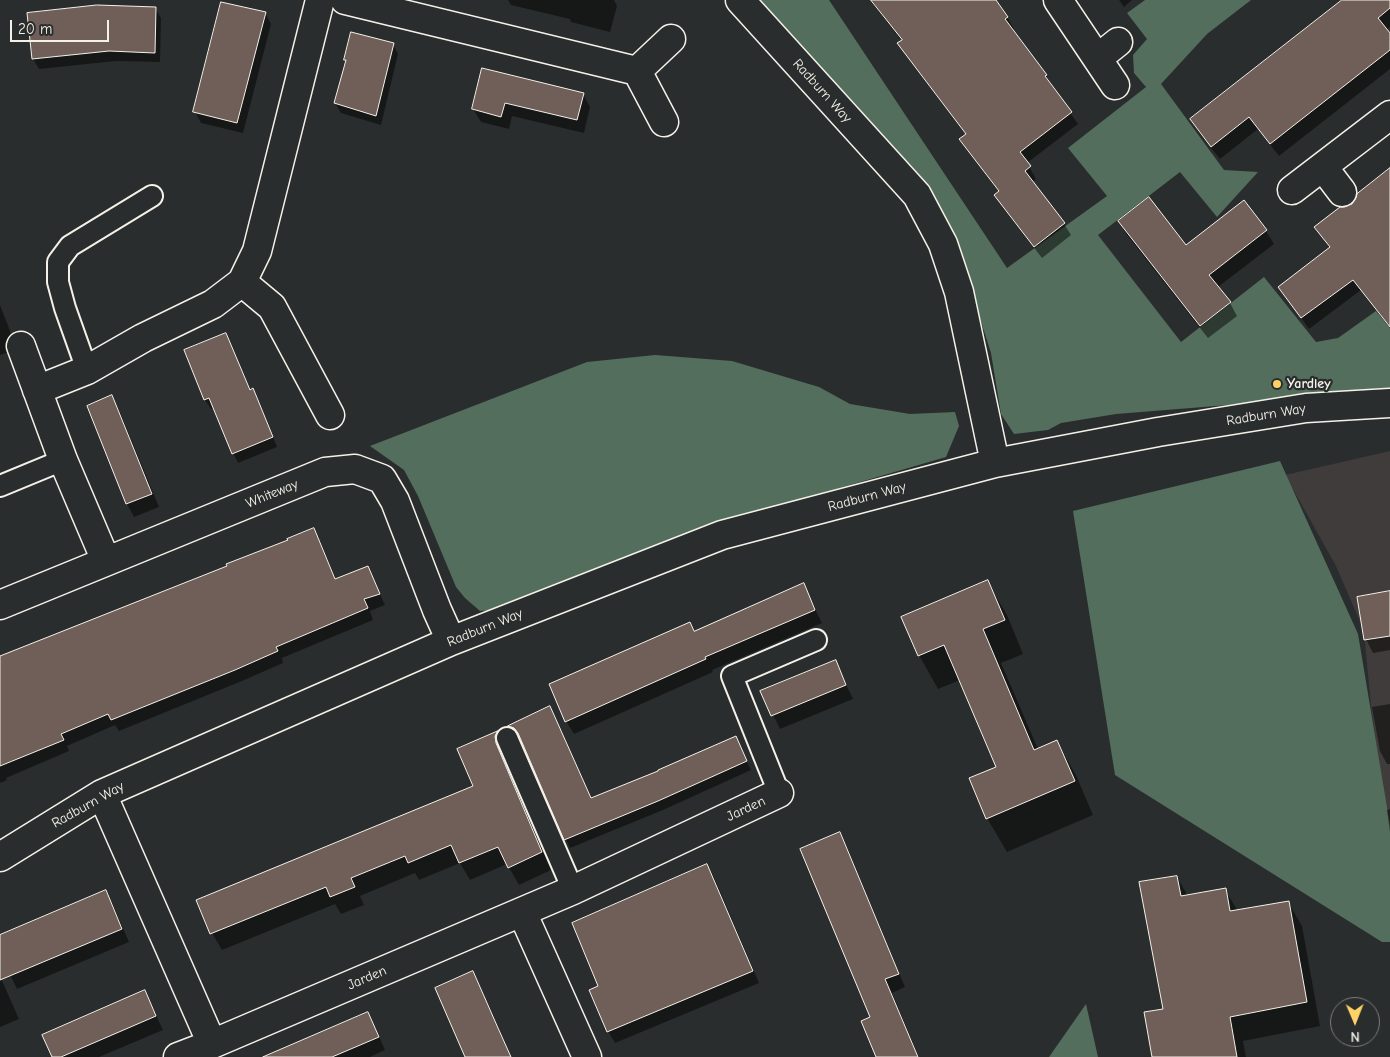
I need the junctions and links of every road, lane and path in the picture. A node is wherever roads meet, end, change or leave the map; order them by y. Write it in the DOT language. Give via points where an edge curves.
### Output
graph roads {
  1 [pos="320,0"];
  2 [pos="345,0"];
  3 [pos="740,0"];
  4 [pos="1058,0"];
  5 [pos="671,39"];
  6 [pos="637,72"];
  7 [pos="1115,85"];
  8 [pos="1390,115"];
  9 [pos="664,122"];
  10 [pos="1323,168"];
  11 [pos="1292,190"];
  12 [pos="1342,192"];
  13 [pos="152,196"];
  14 [pos="242,282"];
  15 [pos="21,346"];
  16 [pos="87,370"];
  17 [pos="37,390"];
  18 [pos="1390,403"];
  19 [pos="330,415"];
  20 [pos="63,460"];
  21 [pos="995,463"];
  22 [pos="0,486"];
  23 [pos="106,561"];
  24 [pos="0,605"];
  25 [pos="816,640"];
  26 [pos="451,642"];
  27 [pos="507,738"];
  28 [pos="779,793"];
  29 [pos="102,794"];
  30 [pos="0,857"];
  31 [pos="573,890"];
  32 [pos="522,912"];
  33 [pos="212,1044"];
  34 [pos="178,1057"];
  35 [pos="587,1057"];
  1 -- 14 [label="street" via="257,251"];
  2 -- 6 [label="street"];
  3 -- 21 [label="street, Radburn Way" via="917,195 943,244 958,292"];
  4 -- 7 [label="street" via="1108,50"];
  5 -- 6 [label="street"];
  6 -- 9 [label="street"];
  8 -- 10 [label="street"];
  10 -- 11 [label="street"];
  10 -- 12 [label="street"];
  13 -- 16 [label="lane" via="70,246 58,262 58,282"];
  14 -- 16 [label="street" via="213,304"];
  14 -- 19 [label="street" via="272,307"];
  15 -- 17 [label="street"];
  16 -- 17 [label="street"];
  17 -- 20 [label="street"];
  18 -- 21 [label="street, Radburn Way" via="1306,408"];
  20 -- 22 [label="lane"];
  20 -- 23 [label="street"];
  21 -- 26 [label="street, Radburn Way" via="722,535"];
  23 -- 24 [label="street, Whiteway"];
  23 -- 26 [label="street, Whiteway" via="324,472 355,468 382,479 395,502"];
  25 -- 28 [label="lane" via="732,676"];
  26 -- 29 [label="street, Radburn Way"];
  27 -- 31 [label="lane"];
  28 -- 31 [label="street, Jarden"];
  29 -- 30 [label="street, Radburn Way"];
  29 -- 33 [label="street"];
  31 -- 32 [label="street, Jarden"];
  32 -- 33 [label="street, Jarden"];
  32 -- 35 [label="street"];
  33 -- 34 [label="street, Jarden"];
}
